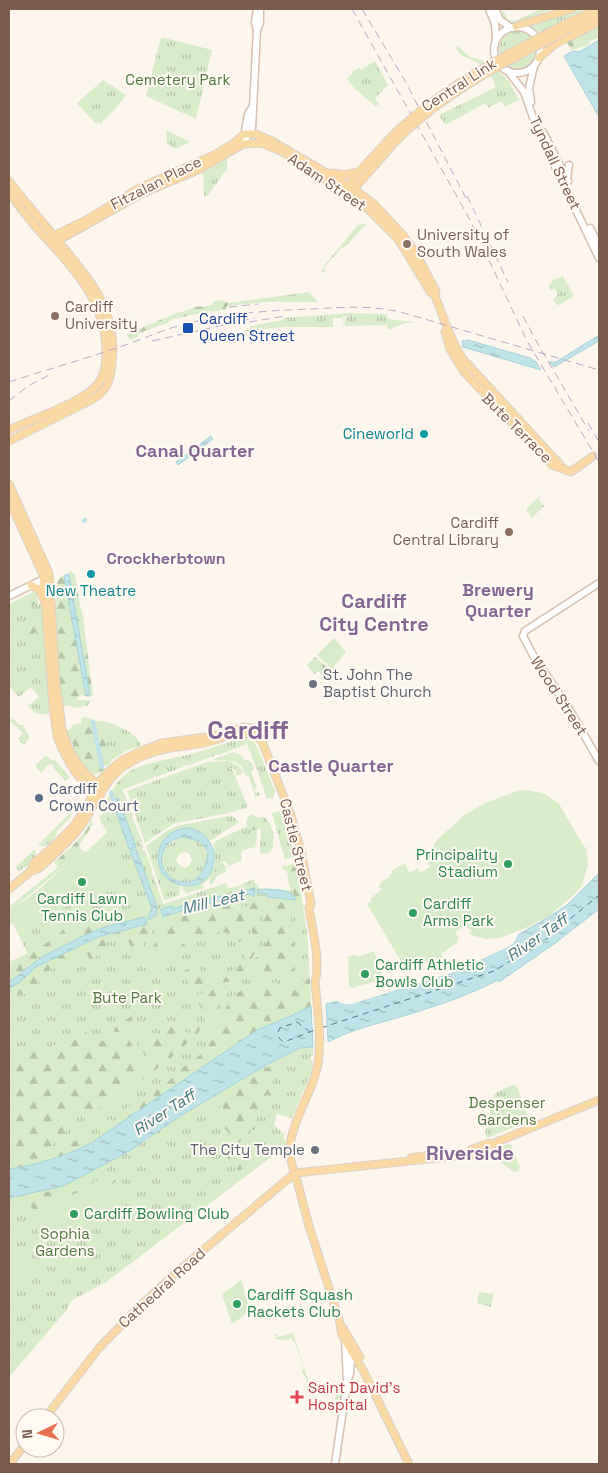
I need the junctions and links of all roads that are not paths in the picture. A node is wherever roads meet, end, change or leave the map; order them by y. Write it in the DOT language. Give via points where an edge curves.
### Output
graph roads {
  1 [pos="258,9"];
  2 [pos="488,9"];
  3 [pos="495,9"];
  4 [pos="572,9"];
  5 [pos="597,9"];
  6 [pos="599,15"];
  7 [pos="599,22"];
  8 [pos="568,26"];
  9 [pos="514,27"];
  10 [pos="496,39"];
  11 [pos="539,58"];
  12 [pos="534,66"];
  13 [pos="508,71"];
  14 [pos="395,137"];
  15 [pos="246,139"];
  16 [pos="569,164"];
  17 [pos="325,171"];
  18 [pos="360,171"];
  19 [pos="567,179"];
  20 [pos="9,181"];
  21 [pos="349,190"];
  22 [pos="9,193"];
  23 [pos="53,240"];
  24 [pos="599,246"];
  25 [pos="599,258"];
  26 [pos="453,349"];
  27 [pos="9,430"];
  28 [pos="9,441"];
  29 [pos="590,458"];
  30 [pos="9,484"];
  31 [pos="9,500"];
  32 [pos="47,578"];
  33 [pos="599,583"];
  34 [pos="31,585"];
  35 [pos="9,596"];
  36 [pos="45,602"];
  37 [pos="261,739"];
  38 [pos="599,761"];
  39 [pos="99,789"];
  40 [pos="9,889"];
  41 [pos="599,1100"];
  42 [pos="295,1173"];
  43 [pos="339,1321"];
  44 [pos="348,1342"];
  45 [pos="352,1352"];
  46 [pos="364,1372"];
  47 [pos="350,1374"];
  48 [pos="347,1382"];
  49 [pos="53,1408"];
  50 [pos="335,1464"];
  51 [pos="409,1464"];
  52 [pos="414,1464"];
  1 -- 15 [label="street" via="260,23 252,124"];
  2 -- 10 [label="street" via="495,24"];
  3 -- 9 [label="street" via="500,20"];
  4 -- 9 [label="main road"];
  5 -- 8 [label="main road, Central Link"];
  6 -- 8 [label="main road, Central Link"];
  7 -- 11 [label="main road" via="555,44"];
  8 -- 14 [label="main road, Central Link, bridge" via="507,55 444,92 426,105"];
  9 -- 10 [label="street"];
  9 -- 11 [label="street" via="528,30 535,37"];
  10 -- 13 [label="street" via="496,60"];
  11 -- 12 [label="street"];
  12 -- 13 [label="street" via="523,72"];
  12 -- 19 [label="street, Tyndall Street" via="529,88 532,105"];
  13 -- 25 [label="street, Tyndall Street" via="524,92 548,152"];
  14 -- 18 [label="main road, Central Link"];
  14 -- 21 [label="main road, Central Link"];
  15 -- 17 [label="main road, Adam Street" via="273,141"];
  15 -- 21 [label="main road, Adam Street" via="275,148"];
  15 -- 23 [label="main road, Fitzalan Place" via="200,169 143,193"];
  15 -- 23 [label="main road, Fitzalan Place" via="141,187"];
  16 -- 19 [label="street"];
  17 -- 18 [label="main road" via="341,175"];
  17 -- 21 [label="main road, Adam Street"];
  18 -- 21 [label="main road, Central Link"];
  19 -- 24 [label="street, Tyndall Street"];
  20 -- 23 [label="main road"];
  21 -- 26 [label="main road, Adam Street" via="380,210 421,260 436,291 446,338"];
  22 -- 23 [label="main road"];
  23 -- 27 [label="main road" via="99,310 104,331 105,366 96,387"];
  23 -- 28 [label="main road" via="93,286 106,312 112,346 108,383 94,399"];
  26 -- 29 [label="main road, Bute Terrace" via="460,368 548,461 571,472"];
  30 -- 32 [label="main road" via="45,563"];
  31 -- 32 [label="main road"];
  32 -- 34 [label="street"];
  32 -- 36 [label="main road"];
  32 -- 39 [label="main road" via="62,729 78,764"];
  33 -- 38 [label="street, Wood Street" via="525,631 523,636"];
  34 -- 35 [label="street"];
  34 -- 36 [label="main road" via="41,592"];
  36 -- 39 [label="main road" via="56,731 72,768 81,780"];
  37 -- 39 [label="main road" via="243,732 208,743 172,747 128,763"];
  37 -- 39 [label="main road" via="258,731 246,726 213,736 162,743 122,761 107,773"];
  37 -- 42 [label="main road, Castle Street" via="299,844 316,946 315,981 321,1048 316,1074 292,1137 291,1159"];
  39 -- 40 [label="main road" via="74,826 33,864 31,872"];
  41 -- 42 [label="main road" via="469,1153"];
  42 -- 43 [label="main road, Castle Street"];
  42 -- 49 [label="main road, Cathedral Road" via="140,1306 102,1344"];
  43 -- 44 [label="main road"];
  43 -- 44 [label="main road"];
  44 -- 45 [label="main road"];
  44 -- 48 [label="street"];
  44 -- 52 [label="main road" via="371,1377"];
  45 -- 46 [label="main road"];
  45 -- 47 [label="street"];
  46 -- 47 [label="street" via="356,1370"];
  46 -- 51 [label="main road"];
  47 -- 48 [label="street"];
  48 -- 50 [label="street"];
}
